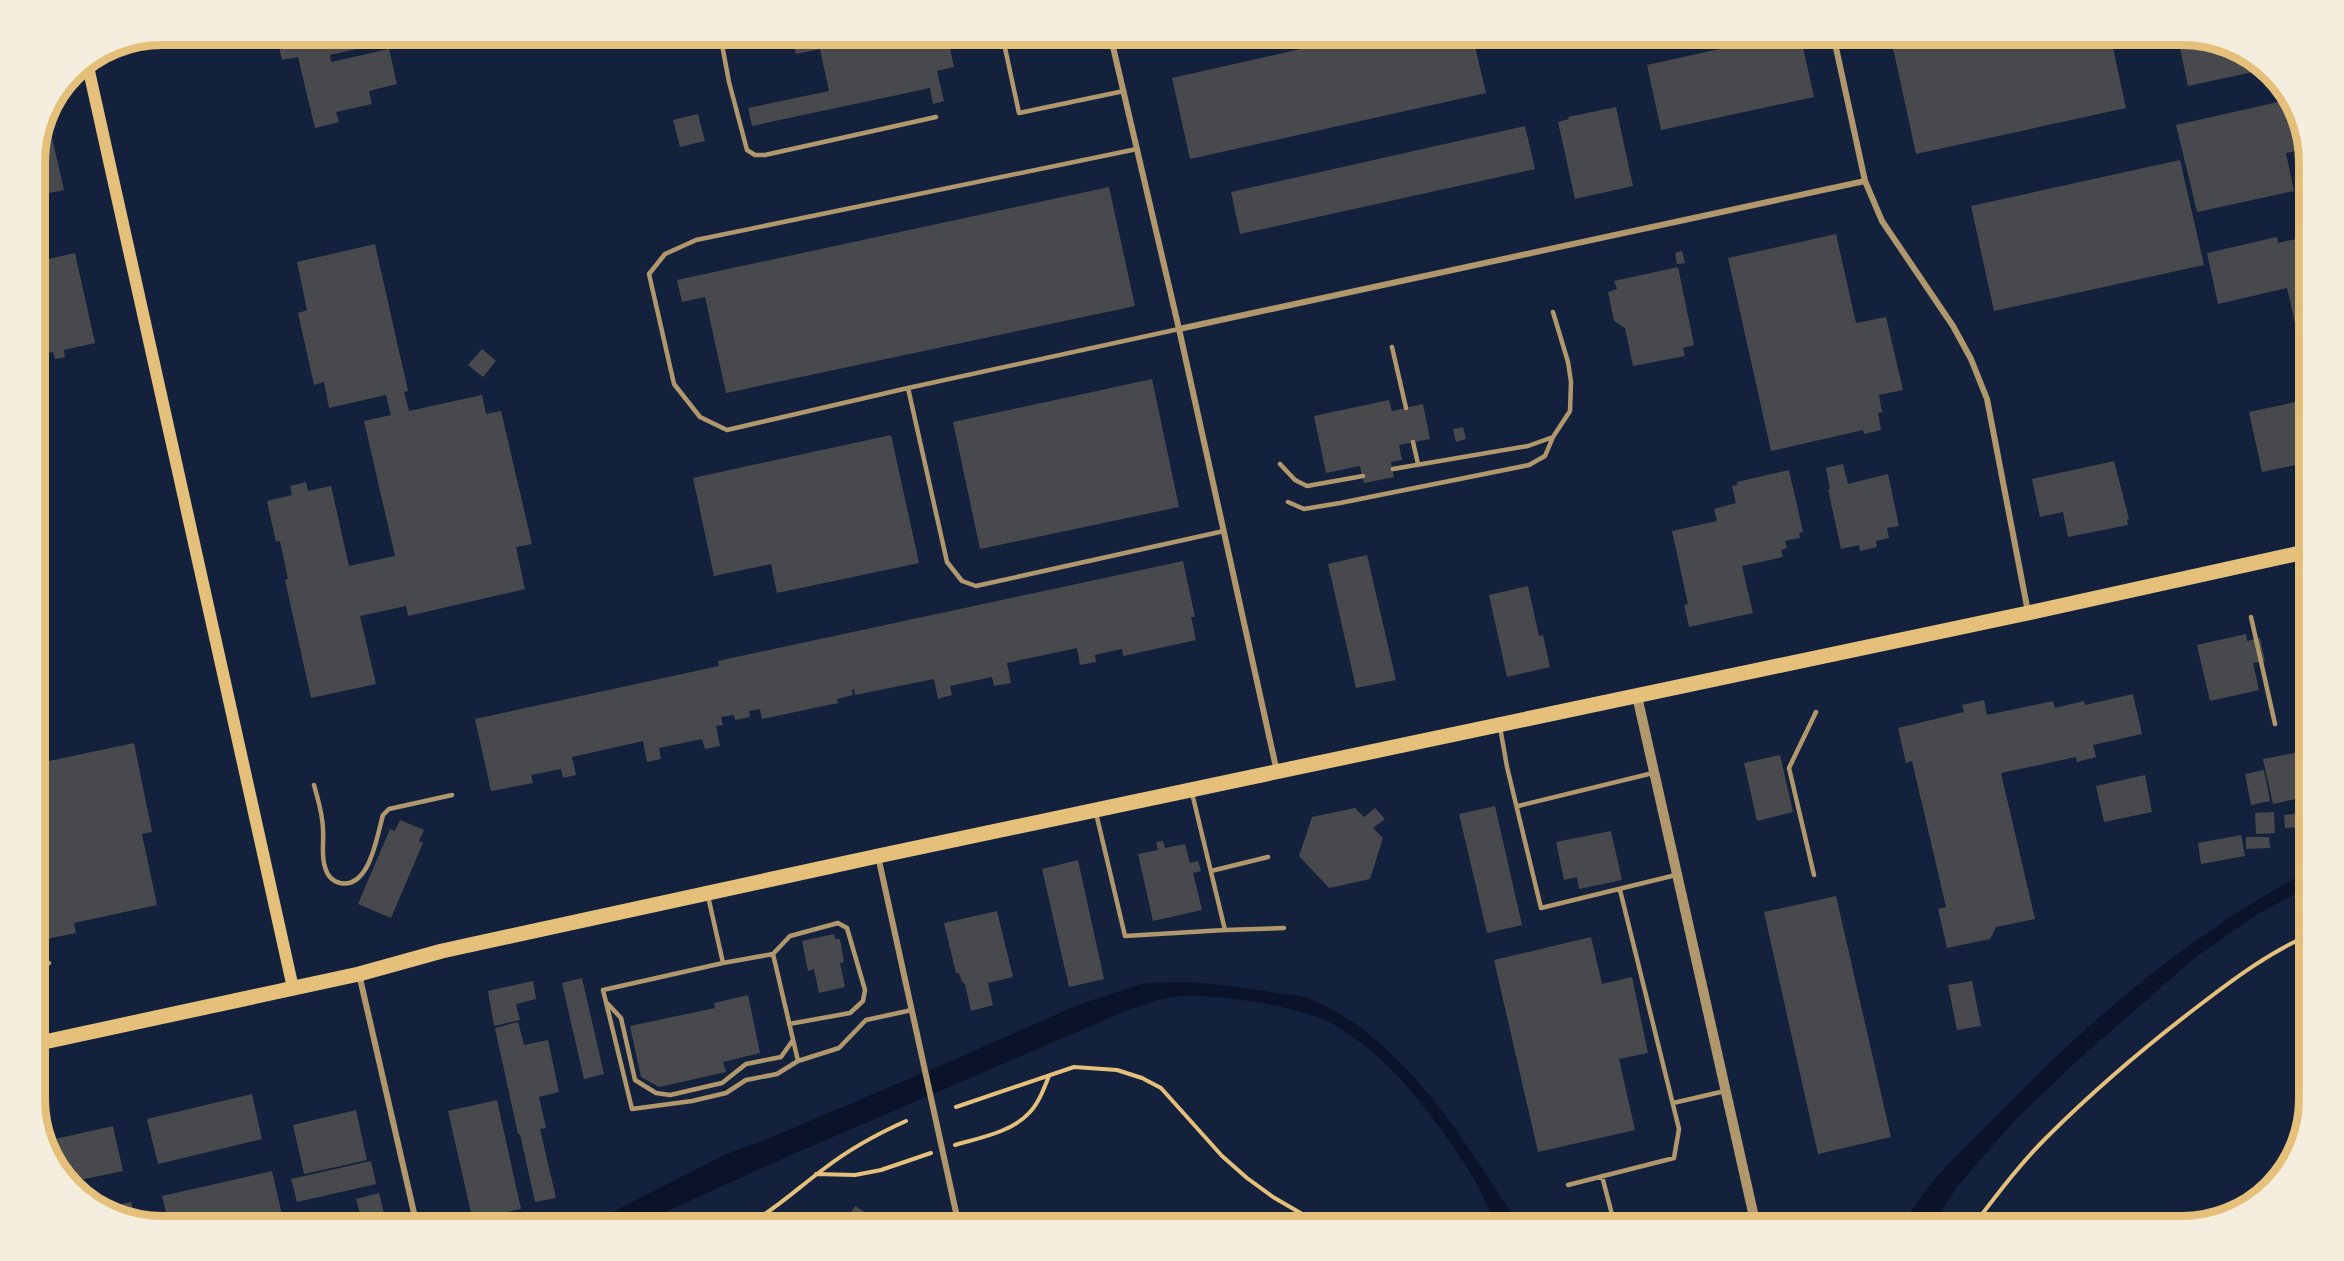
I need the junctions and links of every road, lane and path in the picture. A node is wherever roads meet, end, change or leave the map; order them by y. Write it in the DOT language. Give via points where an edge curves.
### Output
graph roads {
  1 [pos="722,45"];
  2 [pos="1004,45"];
  3 [pos="1113,45"];
  4 [pos="1835,45"];
  5 [pos="89,71"];
  6 [pos="1124,92"];
  7 [pos="936,117"];
  8 [pos="1137,149"];
  9 [pos="1865,181"];
  10 [pos="1553,312"];
  11 [pos="1179,329"];
  12 [pos="1392,347"];
  13 [pos="908,388"];
  14 [pos="1406,408"];
  15 [pos="1553,437"];
  16 [pos="1413,442"];
  17 [pos="1280,464"];
  18 [pos="1418,464"];
  19 [pos="1393,469"];
  20 [pos="1363,476"];
  21 [pos="1288,502"];
  22 [pos="1224,531"];
  23 [pos="2299,553"];
  24 [pos="2028,613"];
  25 [pos="2251,616"];
  26 [pos="1637,696"];
  27 [pos="1816,712"];
  28 [pos="1499,724"];
  29 [pos="2275,724"];
  30 [pos="1277,773"];
  31 [pos="1653,773"];
  32 [pos="314,785"];
  33 [pos="1191,790"];
  34 [pos="452,795"];
  35 [pos="1518,806"];
  36 [pos="1096,810"];
  37 [pos="878,856"];
  38 [pos="1268,857"];
  39 [pos="1211,872"];
  40 [pos="1676,875"];
  41 [pos="1814,875"];
  42 [pos="1620,890"];
  43 [pos="708,893"];
  44 [pos="1284,928"];
  45 [pos="1225,930"];
  46 [pos="2299,941"];
  47 [pos="773,954"];
  48 [pos="45,961"];
  49 [pos="49,963"];
  50 [pos="723,963"];
  51 [pos="359,974"];
  52 [pos="293,988"];
  53 [pos="606,1002"];
  54 [pos="912,1010"];
  55 [pos="789,1024"];
  56 [pos="793,1040"];
  57 [pos="45,1042"];
  58 [pos="798,1061"];
  59 [pos="1050,1075"];
  60 [pos="1725,1090"];
  61 [pos="1673,1103"];
  62 [pos="956,1107"];
  63 [pos="906,1121"];
  64 [pos="942,1149"];
  65 [pos="816,1174"];
  66 [pos="1602,1176"];
  67 [pos="1568,1185"];
  68 [pos="414,1216"];
  69 [pos="764,1216"];
  70 [pos="957,1216"];
  71 [pos="1306,1216"];
  72 [pos="1612,1216"];
  73 [pos="1754,1216"];
  74 [pos="1981,1216"];
  1 -- 7 [label="lane" via="747,150 755,155"];
  2 -- 6 [label="lane" via="1019,113"];
  3 -- 6 [label="street"];
  4 -- 9 [label="street"];
  5 -- 52 [label="main road"];
  6 -- 8 [label="street"];
  8 -- 11 [label="street"];
  8 -- 13 [label="lane" via="696,240 665,254 649,274 674,384 700,417 727,430"];
  9 -- 11 [label="street"];
  9 -- 24 [label="street" via="1882,221 1953,326 1987,399"];
  10 -- 15 [label="lane" via="1571,382 1570,411"];
  11 -- 13 [label="lane"];
  11 -- 22 [label="street"];
  12 -- 14 [label="lane"];
  13 -- 22 [label="lane" via="946,562 962,581 976,586"];
  15 -- 18 [label="lane" via="1528,446"];
  15 -- 21 [label="lane" via="1545,456 1529,465 1304,509"];
  16 -- 18 [label="lane"];
  17 -- 20 [label="lane" via="1307,486"];
  18 -- 19 [label="lane"];
  22 -- 30 [label="street"];
  23 -- 24 [label="main road"];
  24 -- 26 [label="main road"];
  25 -- 29 [label="lane"];
  26 -- 28 [label="main road"];
  26 -- 31 [label="street"];
  27 -- 41 [label="lane" via="1790,768"];
  28 -- 30 [label="main road"];
  28 -- 35 [label="lane"];
  30 -- 33 [label="main road"];
  31 -- 35 [label="lane"];
  31 -- 40 [label="street"];
  32 -- 34 [label="lane" via="323,828 323,862 330,879 340,883 354,881 366,870 383,814 389,809"];
  33 -- 36 [label="main road"];
  33 -- 39 [label="lane"];
  35 -- 42 [label="lane" via="1540,908"];
  36 -- 37 [label="main road"];
  36 -- 45 [label="lane" via="1125,936"];
  37 -- 43 [label="main road"];
  37 -- 54 [label="street"];
  38 -- 39 [label="lane"];
  39 -- 45 [label="lane"];
  40 -- 42 [label="lane"];
  40 -- 60 [label="street"];
  42 -- 61 [label="lane"];
  43 -- 50 [label="lane"];
  43 -- 51 [label="main road" via="442,951"];
  44 -- 45 [label="lane"];
  46 -- 74 [label="path" via="2241,974 2111,1077 2044,1139"];
  47 -- 50 [label="lane"];
  47 -- 55 [label="lane"];
  47 -- 55 [label="lane" via="790,936 838,923 847,928 865,990 863,1001 850,1013"];
  48 -- 49 [label="lane"];
  50 -- 53 [label="lane" via="603,990"];
  51 -- 52 [label="main road"];
  51 -- 68 [label="street"];
  52 -- 57 [label="main road"];
  53 -- 56 [label="lane" via="621,1018 634,1080 656,1093 670,1095 722,1083 746,1064 781,1057"];
  53 -- 58 [label="lane" via="632,1109 726,1093 746,1080 777,1074"];
  54 -- 58 [label="lane" via="866,1020 839,1048"];
  54 -- 64 [label="street"];
  55 -- 56 [label="lane"];
  56 -- 58 [label="lane"];
  59 -- 62 [label="path"];
  59 -- 64 [label="path" via="1029,1114 1012,1126"];
  59 -- 71 [label="path" via="1074,1067 1091,1067 1125,1072 1161,1088 1222,1156 1273,1197"];
  60 -- 61 [label="lane"];
  60 -- 73 [label="street"];
  61 -- 66 [label="lane" via="1679,1129 1674,1158"];
  63 -- 65 [label="path" via="863,1141"];
  64 -- 65 [label="path" via="881,1170 855,1175"];
  64 -- 70 [label="street"];
  65 -- 69 [label="path"];
  66 -- 67 [label="lane"];
  66 -- 72 [label="lane"];
}
